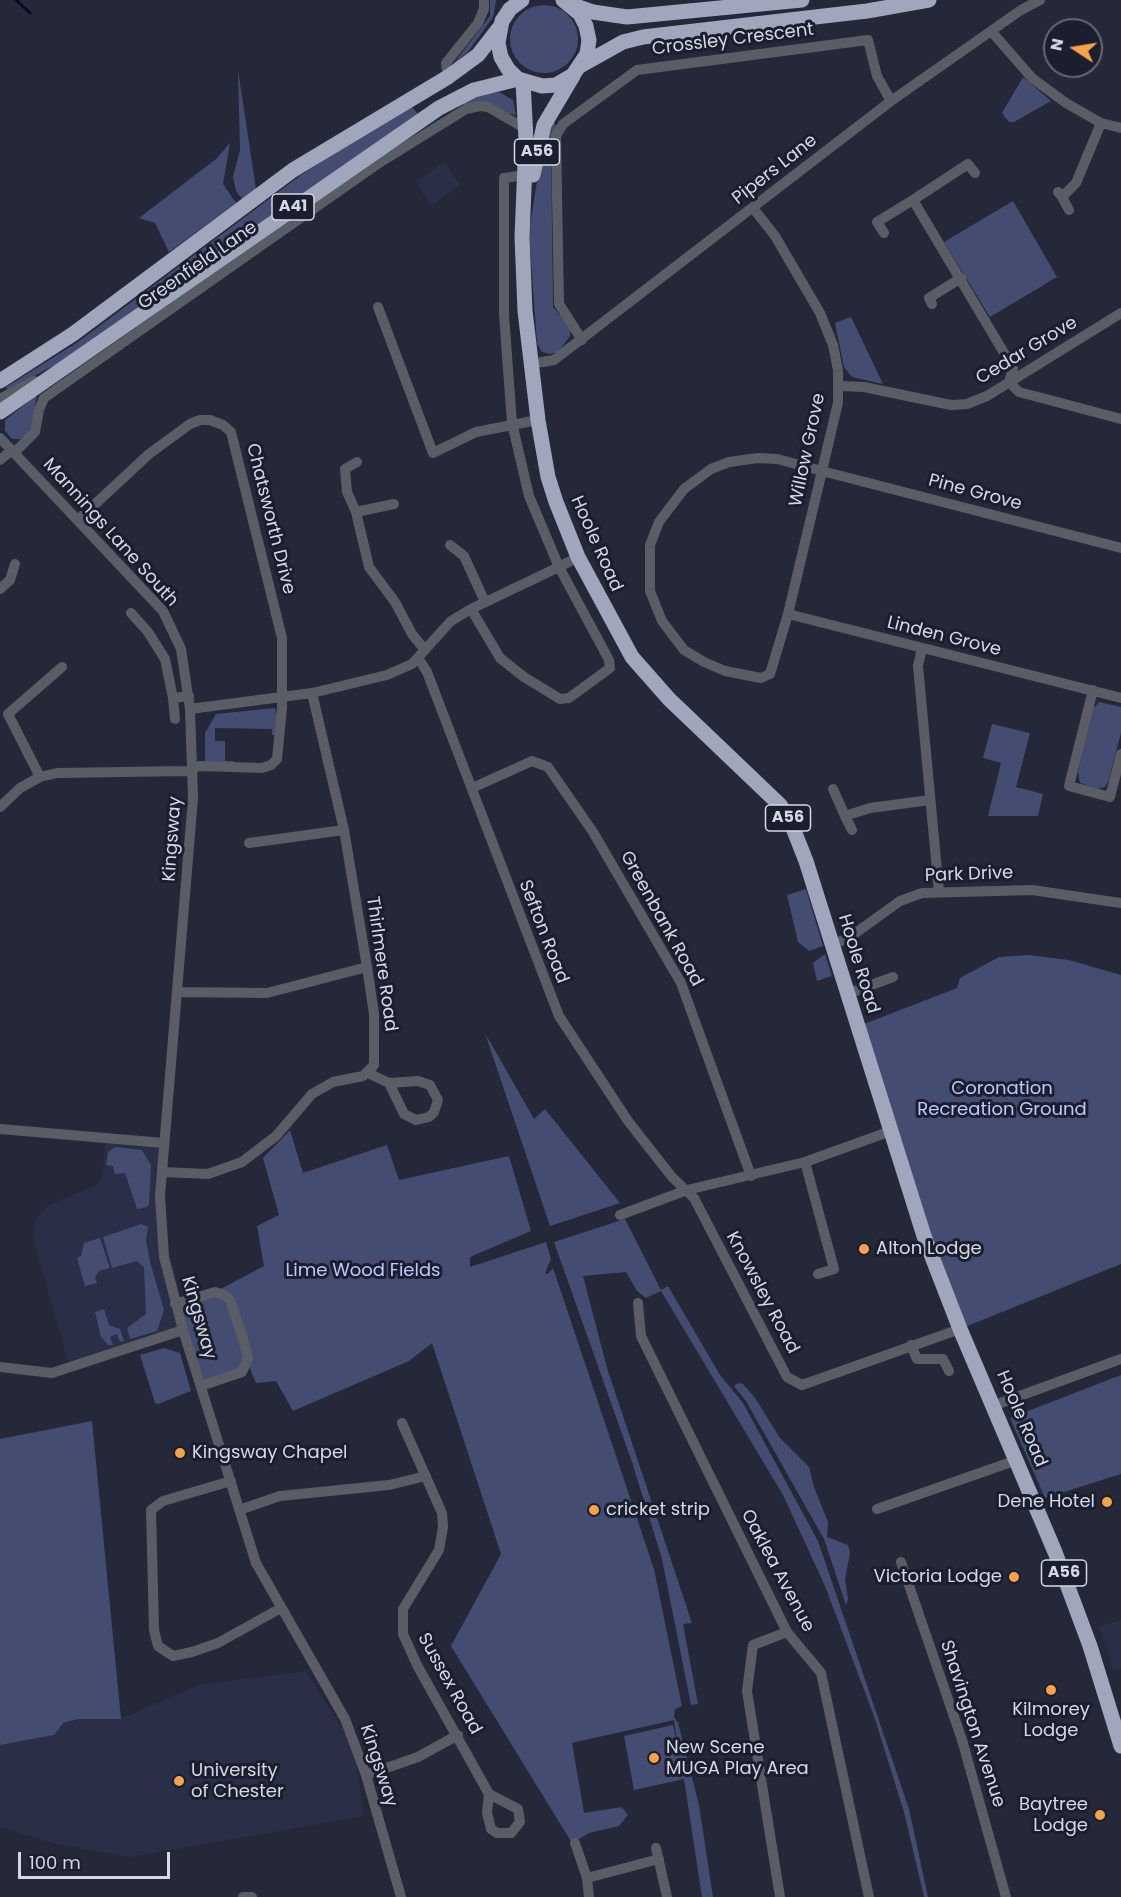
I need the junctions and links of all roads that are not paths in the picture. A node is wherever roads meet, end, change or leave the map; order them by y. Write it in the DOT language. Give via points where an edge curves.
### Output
graph roads {
  1 [pos="484,0"];
  2 [pos="502,0"];
  3 [pos="522,0"];
  4 [pos="801,0"];
  5 [pos="929,0"];
  6 [pos="1040,0"];
  7 [pos="566,1"];
  8 [pos="500,25"];
  9 [pos="991,31"];
  10 [pos="577,71"];
  11 [pos="448,77"];
  12 [pos="521,80"];
  13 [pos="891,101"];
  14 [pos="1101,123"];
  15 [pos="1121,128"];
  16 [pos="526,129"];
  17 [pos="975,173"];
  18 [pos="525,175"];
  19 [pos="913,200"];
  20 [pos="753,208"];
  21 [pos="1069,210"];
  22 [pos="884,233"];
  23 [pos="522,237"];
  24 [pos="961,278"];
  25 [pos="932,304"];
  26 [pos="378,307"];
  27 [pos="1121,313"];
  28 [pos="582,340"];
  29 [pos="79,358"];
  30 [pos="531,364"];
  31 [pos="0,381"];
  32 [pos="1009,382"];
  33 [pos="839,386"];
  34 [pos="0,399"];
  35 [pos="0,412"];
  36 [pos="1121,419"];
  37 [pos="538,420"];
  38 [pos="512,423"];
  39 [pos="0,438"];
  40 [pos="13,452"];
  41 [pos="0,460"];
  42 [pos="357,462"];
  43 [pos="822,471"];
  44 [pos="394,504"];
  45 [pos="356,512"];
  46 [pos="78,520"];
  47 [pos="450,545"];
  48 [pos="1121,548"];
  49 [pos="578,557"];
  50 [pos="15,564"];
  51 [pos="559,567"];
  52 [pos="0,589"];
  53 [pos="485,602"];
  54 [pos="471,609"];
  55 [pos="788,614"];
  56 [pos="138,616"];
  57 [pos="922,648"];
  58 [pos="422,654"];
  59 [pos="62,667"];
  60 [pos="765,678"];
  61 [pos="1093,690"];
  62 [pos="312,693"];
  63 [pos="189,696"];
  64 [pos="173,698"];
  65 [pos="282,698"];
  66 [pos="1121,698"];
  67 [pos="190,709"];
  68 [pos="175,719"];
  69 [pos="1121,754"];
  70 [pos="194,768"];
  71 [pos="40,777"];
  72 [pos="471,788"];
  73 [pos="833,789"];
  74 [pos="930,800"];
  75 [pos="0,807"];
  76 [pos="845,816"];
  77 [pos="344,830"];
  78 [pos="852,830"];
  79 [pos="249,843"];
  80 [pos="939,892"];
  81 [pos="1121,903"];
  82 [pos="832,945"];
  83 [pos="368,967"];
  84 [pos="893,977"];
  85 [pos="178,992"];
  86 [pos="847,994"];
  87 [pos="368,1073"];
  88 [pos="390,1083"];
  89 [pos="0,1129"];
  90 [pos="891,1131"];
  91 [pos="164,1143"];
  92 [pos="805,1162"];
  93 [pos="162,1172"];
  94 [pos="750,1176"];
  95 [pos="687,1191"];
  96 [pos="620,1215"];
  97 [pos="818,1274"];
  98 [pos="638,1303"];
  99 [pos="176,1304"];
  100 [pos="960,1329"];
  101 [pos="183,1330"];
  102 [pos="911,1345"];
  103 [pos="1121,1359"];
  104 [pos="0,1367"];
  105 [pos="949,1371"];
  106 [pos="201,1386"];
  107 [pos="995,1405"];
  108 [pos="402,1423"];
  109 [pos="1017,1460"];
  110 [pos="426,1476"];
  111 [pos="231,1481"];
  112 [pos="877,1509"];
  113 [pos="239,1510"];
  114 [pos="901,1562"];
  115 [pos="281,1608"];
  116 [pos="787,1632"];
  117 [pos="458,1735"];
  118 [pos="1121,1746"];
  119 [pos="366,1775"];
  120 [pos="489,1794"];
  121 [pos="575,1843"];
  122 [pos="587,1878"];
  123 [pos="243,1897"];
  124 [pos="252,1897"];
  125 [pos="401,1897"];
  126 [pos="589,1897"];
  127 [pos="667,1897"];
  128 [pos="780,1897"];
  129 [pos="868,1897"];
  130 [pos="1006,1897"];
  1 -- 11 [label="street" via="478,23 446,63"];
  2 -- 8 [label="highway"];
  3 -- 8 [label="highway, Greenfield Lane" via="510,9"];
  4 -- 7 [label="highway" via="627,17 593,12"];
  5 -- 10 [label="highway" via="643,37 622,42"];
  6 -- 9 [label="street, Pipers Lane"];
  7 -- 10 [label="highway, Hoole Road" via="586,26 589,40 587,54"];
  8 -- 11 [label="highway, Greenfield Lane / A41" via="478,55"];
  8 -- 12 [label="highway" via="501,57"];
  9 -- 13 [label="street, Pipers Lane"];
  9 -- 14 [label="street" via="1032,78"];
  10 -- 12 [label="highway" via="549,86"];
  10 -- 23 [label="highway, Hoole Road / A56" via="544,125"];
  11 -- 31 [label="highway, Greenfield Lane / A41" via="292,170 73,334"];
  12 -- 16 [label="highway, Hoole Road / A56"];
  12 -- 29 [label="highway, Greenfield Lane / A41" via="474,90 439,108"];
  13 -- 20 [label="street, Pipers Lane"];
  13 -- 28 [label="street, Crossley Crescent" via="877,76 868,40 637,70 563,124 556,136 559,304"];
  14 -- 15 [label="street"];
  14 -- 21 [label="street" via="1076,183 1060,195"];
  16 -- 18 [label="highway, Hoole Road / A56"];
  16 -- 40 [label="street, Greenfield Lane" via="488,107 466,109 379,163 44,398 35,432"];
  17 -- 19 [label="street" via="968,164"];
  18 -- 23 [label="highway, Hoole Road / A56"];
  18 -- 38 [label="street" via="504,178 504,315"];
  19 -- 22 [label="street" via="877,222"];
  19 -- 24 [label="street"];
  20 -- 28 [label="street, Pipers Lane"];
  20 -- 33 [label="street, Willow Grove" via="775,236 820,313 833,345"];
  23 -- 30 [label="highway, Hoole Road / A56"];
  24 -- 25 [label="street" via="928,298"];
  24 -- 32 [label="street" via="1013,368"];
  26 -- 38 [label="street" via="434,458 476,432"];
  27 -- 32 [label="street, Cedar Grove"];
  28 -- 30 [label="street, Pipers Lane" via="554,360"];
  29 -- 34 [label="street"];
  29 -- 35 [label="highway, Greenfield Lane / A41"];
  30 -- 37 [label="highway, Hoole Road / A56"];
  32 -- 33 [label="street, Cedar Grove" via="987,396 960,405"];
  32 -- 36 [label="street" via="1019,392"];
  33 -- 43 [label="street, Willow Grove"];
  37 -- 38 [label="street"];
  37 -- 49 [label="highway, Hoole Road / A56" via="548,477"];
  38 -- 51 [label="street" via="529,496"];
  39 -- 40 [label="street, Mannings Lane South"];
  40 -- 41 [label="street, Greenfield Lane"];
  40 -- 46 [label="street, Mannings Lane South"];
  42 -- 45 [label="street, Sefton Road" via="345,469 347,492"];
  43 -- 48 [label="street, Pine Grove"];
  43 -- 55 [label="street, Willow Grove"];
  43 -- 60 [label="street, Pine Grove" via="768,458 720,464 678,495 659,522 650,544 650,591 662,621 677,642 693,657 714,668"];
  44 -- 45 [label="street"];
  45 -- 58 [label="street, Sefton Road" via="369,567 395,602"];
  46 -- 63 [label="street, Mannings Lane South" via="163,610 181,649"];
  46 -- 65 [label="street, Chatsworth Drive" via="149,454 190,424 210,420 223,425 231,432 281,632"];
  47 -- 53 [label="street" via="464,556"];
  49 -- 51 [label="street"];
  49 -- 82 [label="highway, Hoole Road / A56" via="632,657 786,814 806,861"];
  50 -- 52 [label="street" via="10,580"];
  51 -- 53 [label="street"];
  51 -- 54 [label="street" via="610,668 569,698 560,699 500,657"];
  53 -- 54 [label="street"];
  54 -- 58 [label="street" via="451,621"];
  55 -- 57 [label="street, Linden Grove"];
  55 -- 60 [label="street, Willow Grove" via="772,668"];
  56 -- 64 [label="street" via="165,659"];
  57 -- 61 [label="street, Linden Grove"];
  57 -- 74 [label="street" via="918,666"];
  58 -- 62 [label="street" via="405,668 387,675"];
  58 -- 72 [label="street, Sefton Road"];
  59 -- 71 [label="street" via="8,714"];
  61 -- 66 [label="street, Linden Grove"];
  61 -- 69 [label="street" via="1069,786 1110,797"];
  62 -- 65 [label="street"];
  62 -- 77 [label="street, Thirlmere Road"];
  63 -- 64 [label="street"];
  63 -- 67 [label="street, Mannings Lane South"];
  64 -- 68 [label="street"];
  65 -- 67 [label="street"];
  65 -- 70 [label="street, Chatsworth Drive" via="278,753 271,765"];
  67 -- 70 [label="street, Kingsway"];
  70 -- 71 [label="street" via="57,772"];
  70 -- 85 [label="street, Kingsway"];
  71 -- 75 [label="street" via="20,788"];
  72 -- 94 [label="street, Greenbank Road" via="532,761 548,767 593,832 681,983"];
  72 -- 95 [label="street, Sefton Road" via="559,1016 628,1120"];
  73 -- 76 [label="street"];
  74 -- 76 [label="street" via="870,808"];
  74 -- 80 [label="street"];
  76 -- 78 [label="street"];
  77 -- 79 [label="street"];
  77 -- 83 [label="street, Thirlmere Road"];
  80 -- 81 [label="street, Park Drive" via="1032,890"];
  80 -- 82 [label="street, Park Drive" via="903,900"];
  82 -- 86 [label="highway, Hoole Road / A56"];
  83 -- 85 [label="street" via="267,993"];
  83 -- 87 [label="street, Thirlmere Road" via="375,1053 374,1065"];
  84 -- 86 [label="street"];
  85 -- 91 [label="street, Kingsway"];
  86 -- 90 [label="highway, Hoole Road / A56"];
  87 -- 88 [label="street"];
  87 -- 93 [label="street" via="333,1082 312,1094 276,1136 242,1162 208,1174"];
  88 -- 88 [label="street" via="418,1081 430,1085 438,1100 434,1112 423,1119 410,1118"];
  89 -- 91 [label="street"];
  90 -- 92 [label="street"];
  90 -- 100 [label="highway, Hoole Road / A56" via="924,1236"];
  91 -- 93 [label="street, Kingsway"];
  92 -- 94 [label="street"];
  92 -- 97 [label="street" via="834,1269"];
  93 -- 99 [label="street, Kingsway" via="162,1235"];
  94 -- 95 [label="street"];
  95 -- 96 [label="street"];
  95 -- 102 [label="street, Knowsley Road" via="787,1377 801,1385"];
  98 -- 116 [label="street, Oaklea Avenue" via="641,1336"];
  99 -- 101 [label="street, Kingsway"];
  99 -- 106 [label="street" via="214,1292 224,1295 230,1300 243,1336 248,1358 242,1372"];
  100 -- 102 [label="street, Knowsley Road"];
  100 -- 107 [label="highway, Hoole Road / A56"];
  101 -- 104 [label="street" via="52,1373"];
  101 -- 106 [label="street, Kingsway"];
  102 -- 105 [label="street" via="917,1359 943,1359"];
  103 -- 107 [label="street"];
  106 -- 111 [label="street, Kingsway"];
  107 -- 109 [label="highway, Hoole Road / A56"];
  108 -- 110 [label="street, Sussex Road"];
  109 -- 112 [label="street"];
  109 -- 118 [label="highway, Hoole Road / A56" via="1072,1595"];
  110 -- 113 [label="street" via="389,1485 279,1496"];
  110 -- 117 [label="street, Sussex Road" via="442,1513 442,1540 403,1609 403,1634"];
  111 -- 113 [label="street, Kingsway"];
  111 -- 115 [label="street" via="163,1501 151,1510 154,1630 158,1646 173,1656 192,1652 218,1643"];
  113 -- 115 [label="street, Kingsway" via="256,1563"];
  114 -- 130 [label="street, Shavington Avenue" via="962,1740"];
  115 -- 119 [label="street, Kingsway" via="345,1719"];
  116 -- 128 [label="street" via="753,1645 747,1691"];
  116 -- 129 [label="street, Oaklea Avenue" via="820,1673"];
  117 -- 119 [label="street" via="418,1757"];
  117 -- 120 [label="street, Sussex Road"];
  119 -- 125 [label="street, Kingsway"];
  121 -- 122 [label="street"];
  122 -- 126 [label="street"];
  122 -- 127 [label="street" via="657,1853"];
  123 -- 124 [label="street"];
}
